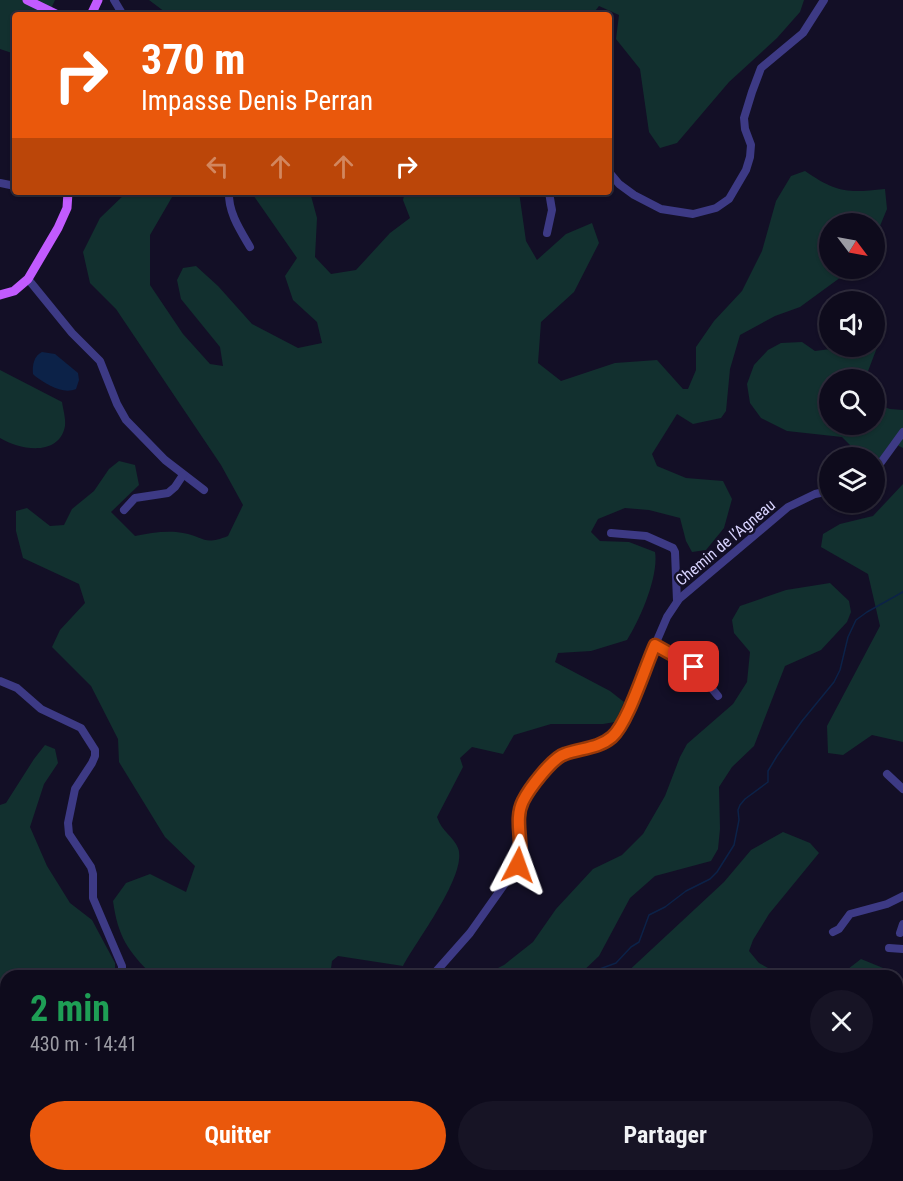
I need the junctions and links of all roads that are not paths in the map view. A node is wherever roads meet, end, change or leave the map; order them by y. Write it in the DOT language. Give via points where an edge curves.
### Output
graph roads {
  1 [pos="27,0"];
  2 [pos="824,0"];
  3 [pos="52,12"];
  4 [pos="612,176"];
  5 [pos="68,195"];
  6 [pos="229,195"];
  7 [pos="550,195"];
  8 [pos="547,233"];
  9 [pos="250,247"];
  10 [pos="28,279"];
  11 [pos="0,295"];
  12 [pos="903,432"];
  13 [pos="885,457"];
  14 [pos="183,475"];
  15 [pos="204,490"];
  16 [pos="819,493"];
  17 [pos="124,510"];
  18 [pos="611,533"];
  19 [pos="677,601"];
  20 [pos="655,645"];
  21 [pos="0,681"];
  22 [pos="718,696"];
  23 [pos="887,774"];
  24 [pos="903,789"];
  25 [pos="903,896"];
  26 [pos="833,932"];
  27 [pos="889,948"];
  28 [pos="903,949"];
  29 [pos="122,970"];
  30 [pos="437,970"];
  1 -- 3 [label="main road"];
  2 -- 4 [label="street" via="803,33 761,68 744,118 750,157 729,199 716,208 693,214 661,209 634,195"];
  5 -- 10 [label="main road" via="58,228"];
  6 -- 9 [label="street" via="231,212"];
  7 -- 8 [label="street" via="552,210"];
  10 -- 11 [label="main road" via="14,291"];
  10 -- 14 [label="street" via="100,360 126,420"];
  12 -- 13 [label="street"];
  14 -- 15 [label="street"];
  14 -- 17 [label="street" via="172,490 135,498"];
  16 -- 19 [label="street, Chemin de l’Agneau" via="788,507"];
  18 -- 19 [label="street" via="646,536 673,548"];
  19 -- 20 [label="street, Chemin de l’Agneau"];
  20 -- 22 [label="street" via="694,667"];
  20 -- 30 [label="street, Chemin de l’Agneau" via="615,734 600,745 560,756 526,795 520,812 518,865 470,933"];
  21 -- 29 [label="street" via="17,688 41,709 81,728 95,750 92,763 75,789 69,834 91,867 93,898"];
  23 -- 24 [label="street"];
  25 -- 26 [label="street" via="850,914"];
  27 -- 28 [label="street"];
}
